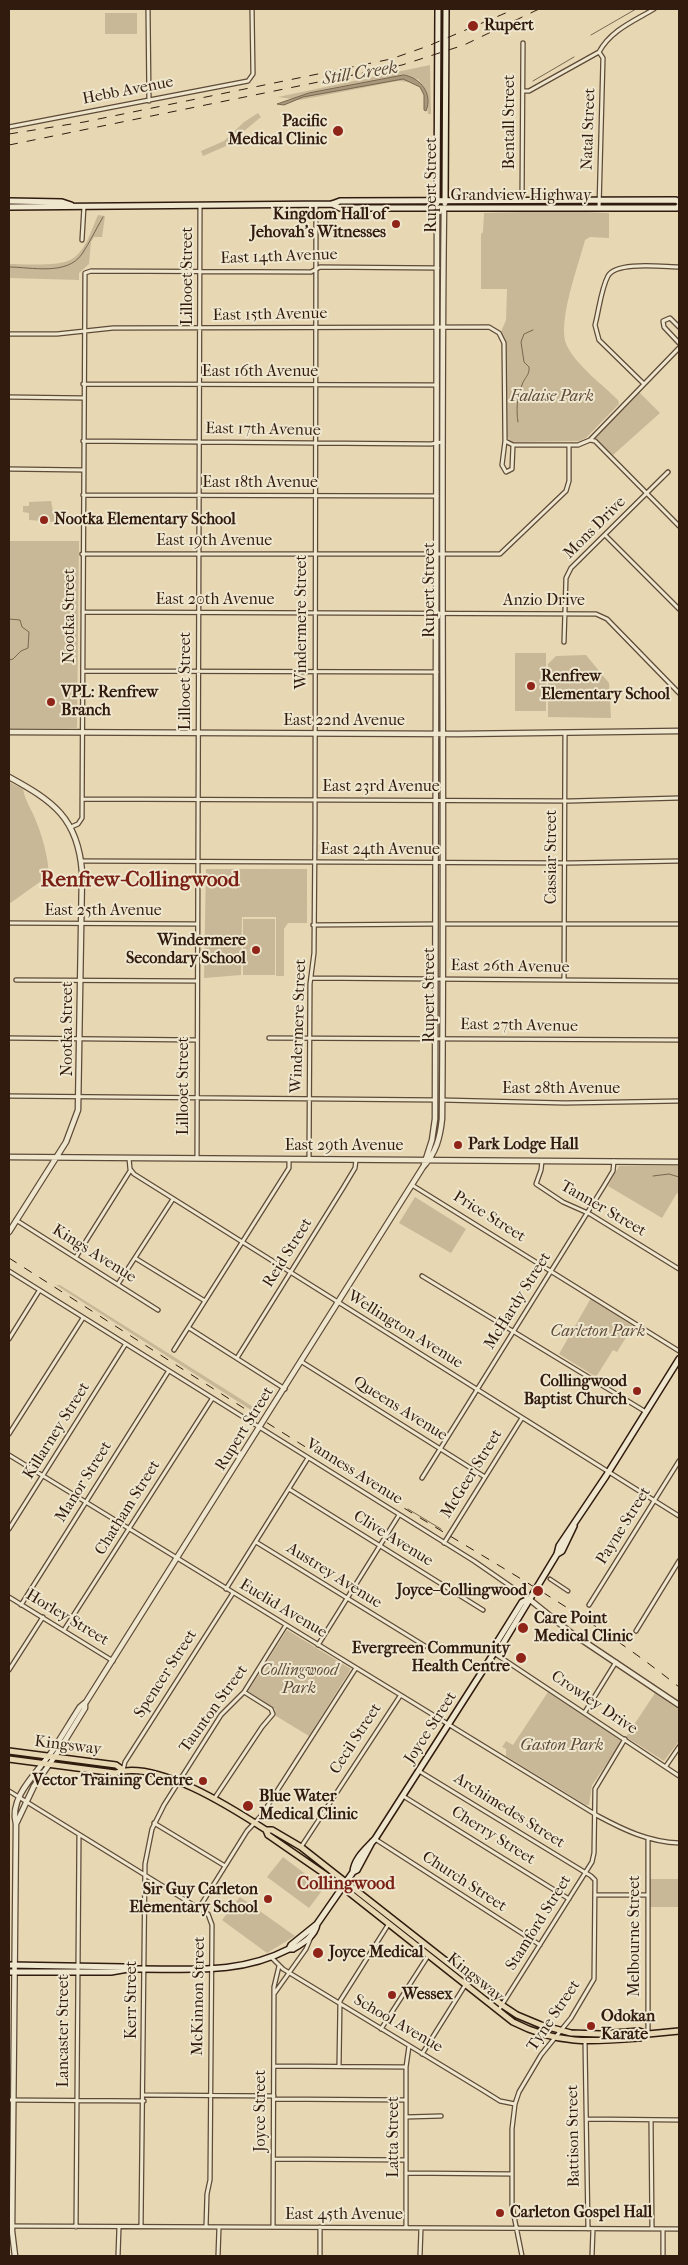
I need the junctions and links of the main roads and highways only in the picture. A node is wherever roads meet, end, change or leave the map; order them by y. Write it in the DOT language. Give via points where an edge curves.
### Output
graph roads {
  1 [pos="438,9"];
  2 [pos="446,9"];
  3 [pos="437,200"];
  4 [pos="9,201"];
  5 [pos="445,201"];
  6 [pos="679,202"];
  7 [pos="332,204"];
  8 [pos="71,205"];
  9 [pos="679,206"];
  10 [pos="9,208"];
  11 [pos="437,208"];
  12 [pos="444,208"];
  13 [pos="679,1359"];
  14 [pos="9,1751"];
  15 [pos="9,1759"];
  16 [pos="123,1770"];
  17 [pos="266,1830"];
  18 [pos="346,1881"];
  19 [pos="342,1888"];
  20 [pos="317,1924"];
  21 [pos="290,1949"];
  22 [pos="11,1965"];
  23 [pos="128,1969"];
  24 [pos="11,1972"];
  25 [pos="679,2031"];
  26 [pos="648,2034"];
  1 -- 3 [label="main road, Rupert Street"];
  2 -- 5 [label="main road, Rupert Street"];
  3 -- 5 [label="main road, Grandview Highway"];
  3 -- 7 [label="main road, Grandview Highway" via="340,200"];
  3 -- 11 [label="main road, Rupert Street"];
  4 -- 8 [label="main road, Grandview Highway"];
  5 -- 6 [label="main road, Grandview Highway"];
  5 -- 12 [label="main road, Rupert Street"];
  7 -- 8 [label="main road, Grandview Highway"];
  7 -- 11 [label="main road, Grandview Highway" via="340,208"];
  8 -- 10 [label="main road, Grandview Highway"];
  9 -- 12 [label="main road, Grandview Highway"];
  11 -- 12 [label="main road, Grandview Highway"];
  13 -- 18 [label="main road, Joyce Street" via="574,1526 562,1551 529,1599 522,1602 494,1647 494,1653"];
  14 -- 16 [label="main road, Kingsway" via="116,1765"];
  15 -- 16 [label="main road, Kingsway" via="114,1773"];
  16 -- 17 [label="main road, Kingsway" via="178,1782"];
  17 -- 18 [label="main road, Kingsway" via="272,1830 301,1847"];
  17 -- 19 [label="main road, Kingsway" via="268,1835"];
  18 -- 19 [label="main road, Joyce Street"];
  18 -- 26 [label="main road, Kingsway" via="517,2015 584,2034 639,2031"];
  19 -- 20 [label="main road, Joyce Street"];
  19 -- 26 [label="main road, Kingsway" via="497,2011 530,2031 585,2042 640,2038"];
  20 -- 21 [label="main road, Joyce Street"];
  20 -- 21 [label="main road, Joyce Street" via="311,1936"];
  21 -- 23 [label="main road, Joyce Street" via="242,1967"];
  22 -- 23 [label="main road"];
  23 -- 24 [label="main road" via="123,1972"];
  25 -- 26 [label="main road, Kingsway"];
}
